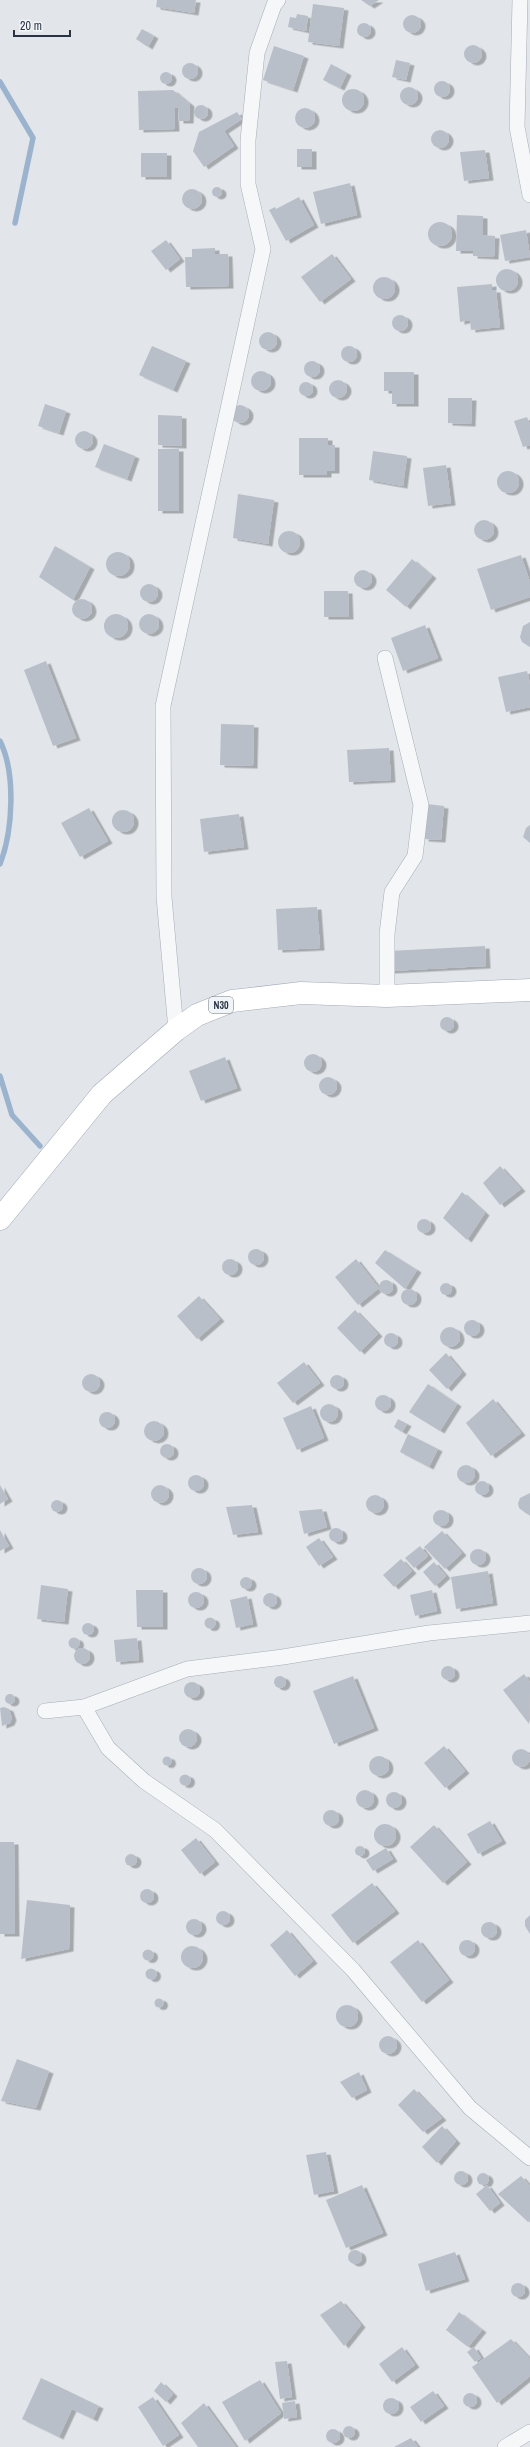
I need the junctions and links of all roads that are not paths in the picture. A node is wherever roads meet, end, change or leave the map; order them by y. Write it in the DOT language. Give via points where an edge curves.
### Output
graph roads {
  1 [pos="278,0"];
  2 [pos="520,0"];
  3 [pos="530,195"];
  4 [pos="384,658"];
  5 [pos="530,990"];
  6 [pos="387,996"];
  7 [pos="176,1030"];
  8 [pos="0,1219"];
  9 [pos="530,1623"];
  10 [pos="84,1707"];
  11 [pos="45,1711"];
  12 [pos="530,2158"];
  13 [pos="530,2432"];
  14 [pos="505,2447"];
  1 -- 7 [label="street" via="257,53 248,140 248,184 263,249 163,706 164,897"];
  2 -- 3 [label="street" via="517,127"];
  4 -- 6 [label="street" via="420,805 415,856 392,892 387,934"];
  5 -- 6 [label="main road, N30"];
  6 -- 7 [label="main road, N30" via="301,993 232,1001 197,1015"];
  7 -- 8 [label="main road, N30" via="102,1094"];
  9 -- 10 [label="street" via="429,1633 187,1670"];
  10 -- 11 [label="street"];
  10 -- 12 [label="street" via="108,1748 144,1781 215,1830 354,1970 470,2108"];
  13 -- 14 [label="street"];
}
